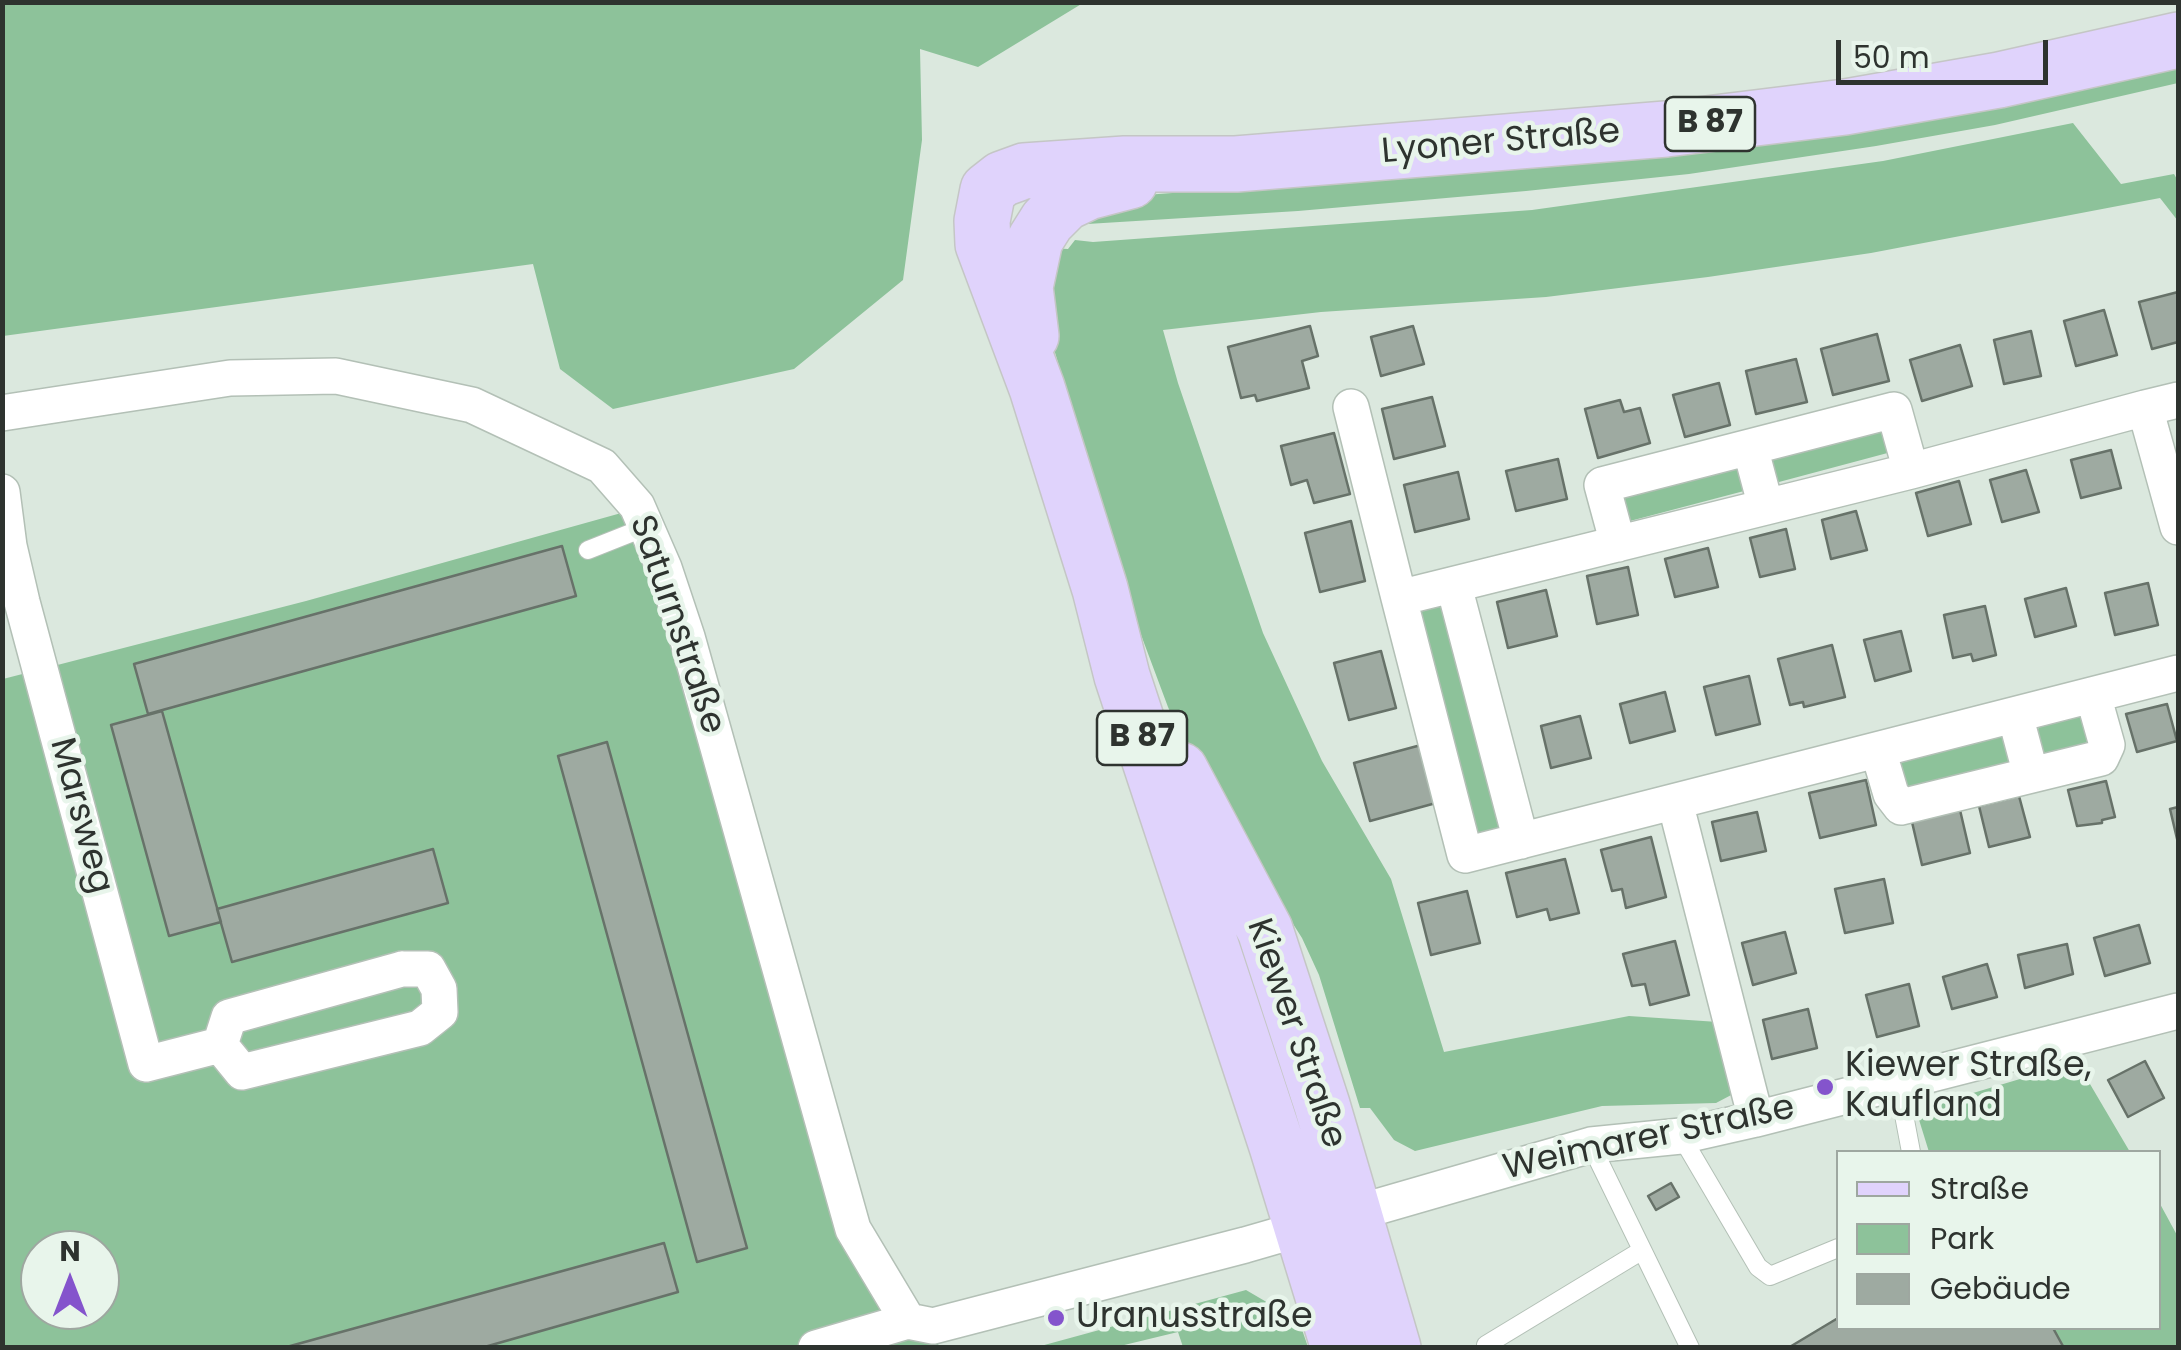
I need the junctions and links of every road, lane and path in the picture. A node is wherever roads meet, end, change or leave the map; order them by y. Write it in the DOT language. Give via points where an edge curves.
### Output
graph roads {
  1 [pos="2178,40"];
  2 [pos="1037,388"];
  3 [pos="2162,404"];
  4 [pos="1352,407"];
  5 [pos="2,414"];
  6 [pos="1750,447"];
  7 [pos="1911,470"];
  8 [pos="2,492"];
  9 [pos="1766,507"];
  10 [pos="2176,510"];
  11 [pos="646,527"];
  12 [pos="1618,544"];
  13 [pos="588,550"];
  14 [pos="1454,586"];
  15 [pos="1399,598"];
  16 [pos="2178,674"];
  17 [pos="2094,695"];
  18 [pos="2015,715"];
  19 [pos="1878,750"];
  20 [pos="2031,775"];
  21 [pos="1675,802"];
  22 [pos="1521,841"];
  23 [pos="2178,1011"];
  24 [pos="220,1044"];
  25 [pos="1898,1083"];
  26 [pos="1756,1119"];
  27 [pos="1681,1136"];
  28 [pos="1590,1145"];
  29 [pos="1911,1150"];
  30 [pos="1328,1219"];
  31 [pos="1836,1249"];
  32 [pos="1640,1251"];
  33 [pos="927,1331"];
  34 [pos="816,1348"];
  35 [pos="1338,1348"];
  36 [pos="1393,1348"];
  37 [pos="1487,1348"];
  38 [pos="1690,1348"];
  1 -- 2 [label="main road, Lyoner Straße / B 87" via="1845,106 1551,140 1236,164 1024,171 988,190 982,221 984,244"];
  2 -- 30 [label="main road, Kiewer Straße / B 87" via="1122,676"];
  3 -- 7 [label="street"];
  3 -- 10 [label="street"];
  4 -- 15 [label="street"];
  5 -- 11 [label="street, Saturnstraße" via="230,378 336,376 472,405 602,466"];
  6 -- 7 [label="street" via="1894,410"];
  6 -- 9 [label="street"];
  6 -- 12 [label="street" via="1602,485"];
  7 -- 9 [label="street"];
  8 -- 24 [label="street, Marsweg" via="22,602 146,1064"];
  9 -- 12 [label="street"];
  11 -- 13 [label="lane"];
  11 -- 33 [label="street, Saturnstraße" via="687,637 853,1229"];
  12 -- 14 [label="street"];
  14 -- 15 [label="street"];
  14 -- 22 [label="street"];
  15 -- 22 [label="street" via="1465,855"];
  16 -- 17 [label="street"];
  17 -- 18 [label="street"];
  17 -- 20 [label="street" via="2107,745 2100,758"];
  18 -- 19 [label="street"];
  18 -- 20 [label="street"];
  19 -- 20 [label="street" via="1891,794 1902,806"];
  19 -- 21 [label="street"];
  21 -- 22 [label="street"];
  21 -- 26 [label="street"];
  23 -- 25 [label="street, Weimarer Straße"];
  24 -- 24 [label="street" via="242,1072 420,1028 440,1012 438,988 428,969 402,968 229,1016"];
  25 -- 26 [label="street, Weimarer Straße"];
  25 -- 29 [label="lane"];
  26 -- 27 [label="street, Weimarer Straße"];
  27 -- 28 [label="street, Weimarer Straße"];
  27 -- 31 [label="lane" via="1758,1267 1770,1276"];
  28 -- 30 [label="street, Weimarer Straße"];
  28 -- 32 [label="lane"];
  30 -- 33 [label="street"];
  30 -- 35 [label="main road, Kiewer Straße / B 87"];
  30 -- 36 [label="main road, Kiewer Straße / B 87"];
  32 -- 37 [label="lane"];
  32 -- 38 [label="lane"];
  33 -- 34 [label="street"];
}
